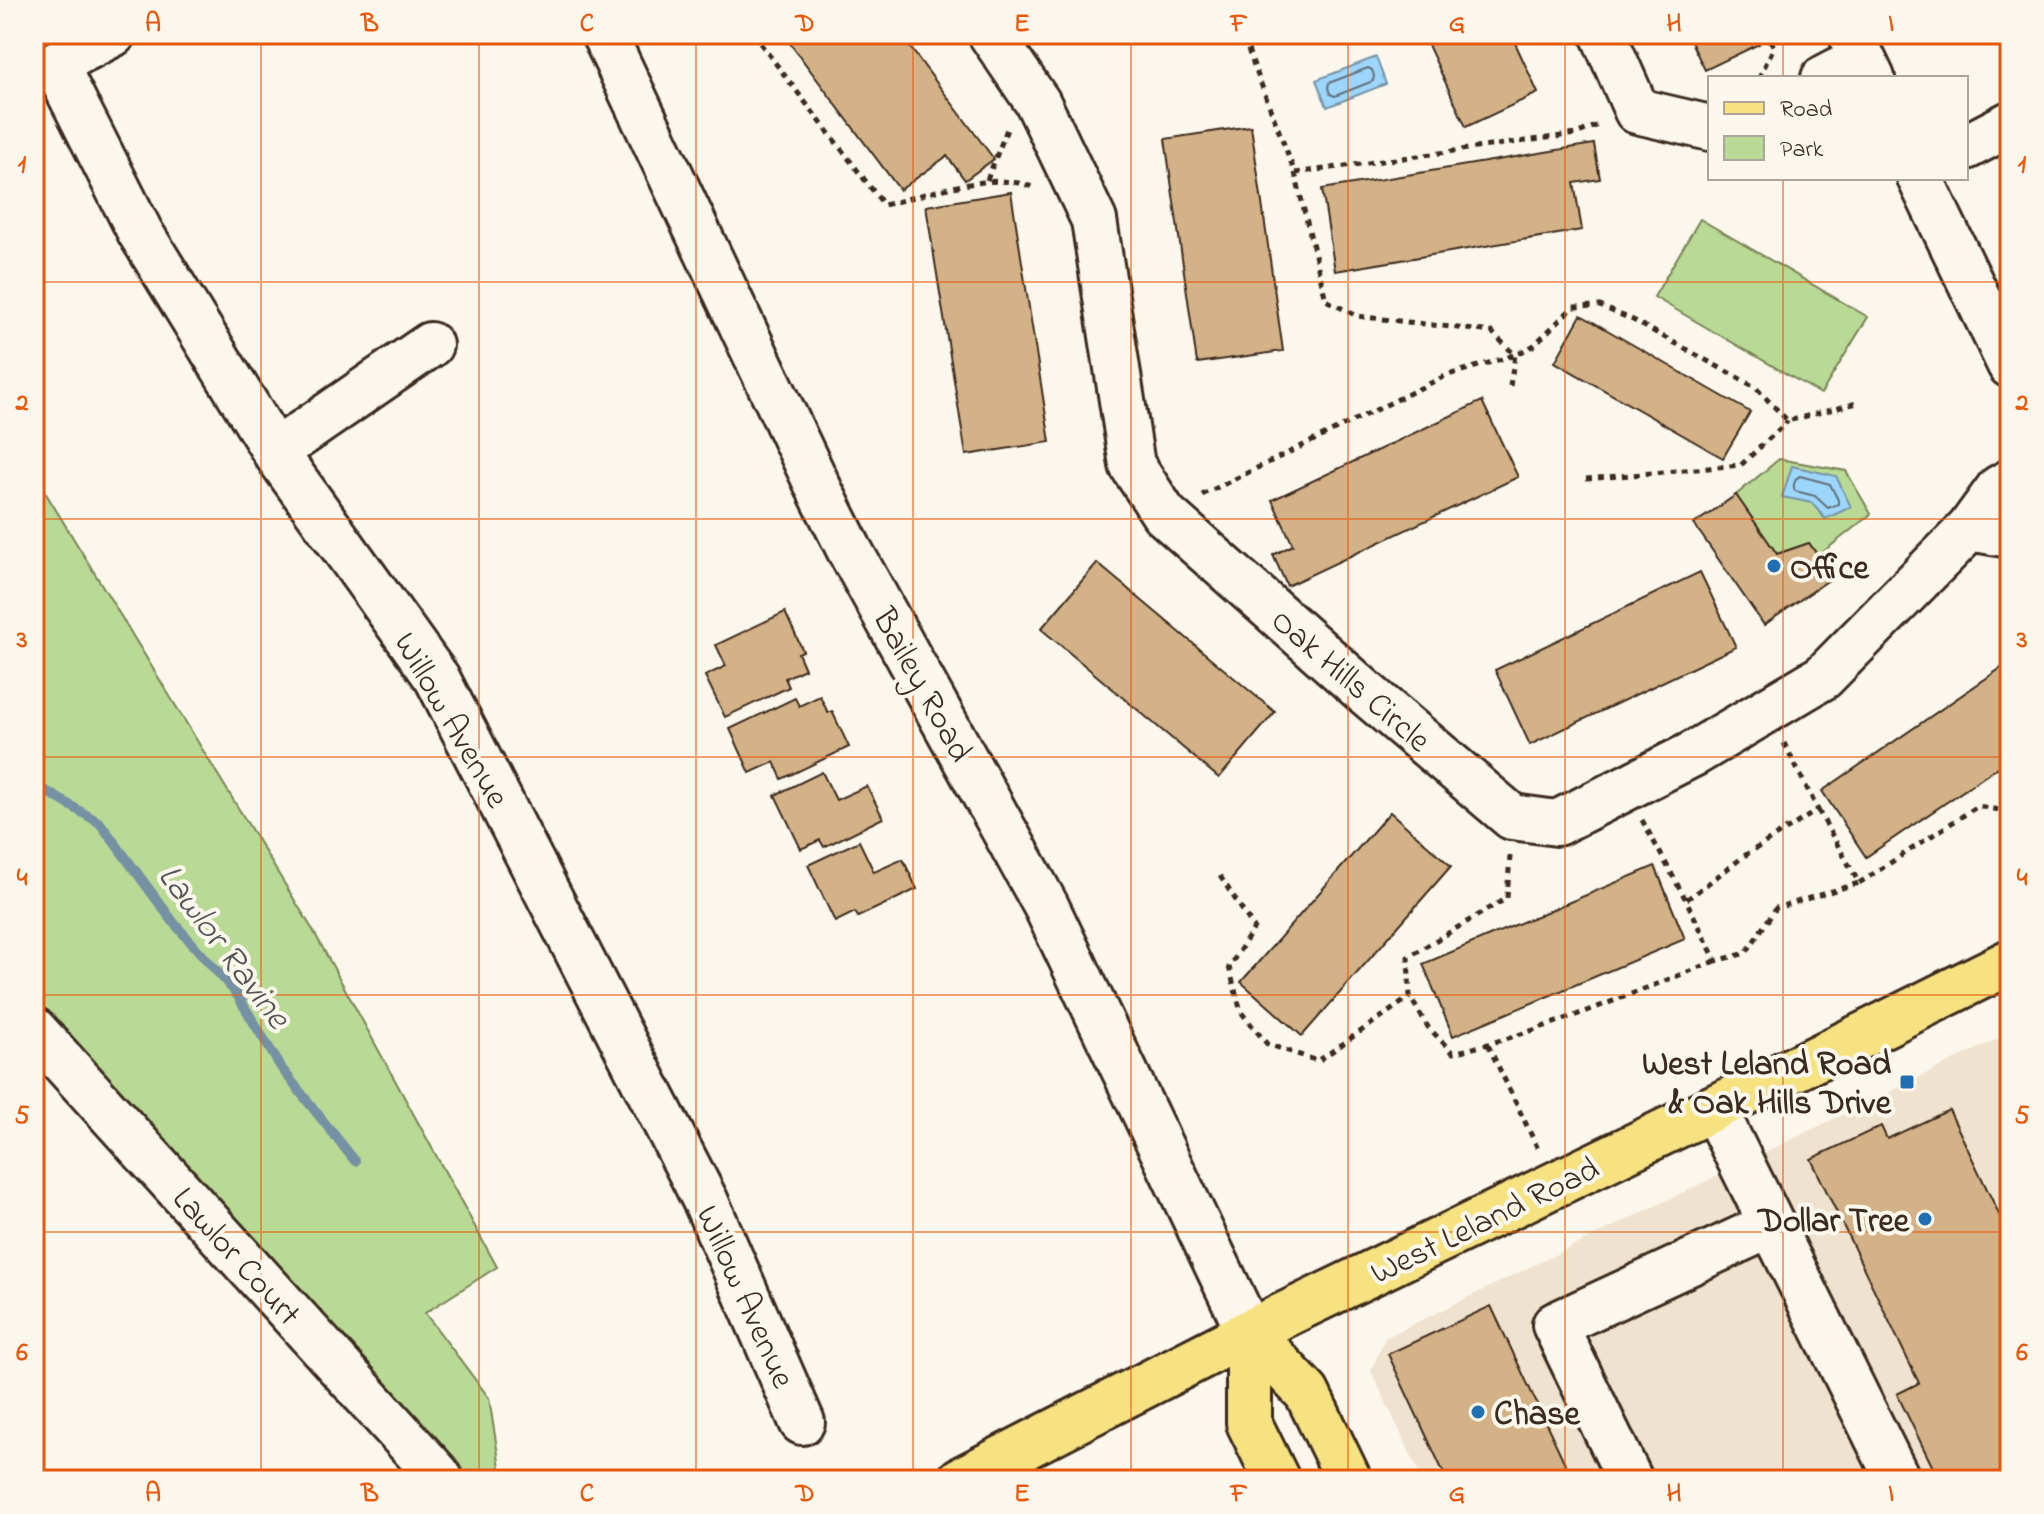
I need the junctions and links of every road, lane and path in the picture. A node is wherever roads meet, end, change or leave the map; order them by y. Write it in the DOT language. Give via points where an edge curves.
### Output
graph roads {
  1 [pos="113,34"];
  2 [pos="604,34"];
  3 [pos="753,34"];
  4 [pos="991,34"];
  5 [pos="1242,34"];
  6 [pos="1603,34"];
  7 [pos="1768,34"];
  8 [pos="1760,76"];
  9 [pos="1637,111"];
  10 [pos="2010,124"];
  11 [pos="1708,128"];
  12 [pos="1968,146"];
  13 [pos="1295,173"];
  14 [pos="1921,180"];
  15 [pos="1041,191"];
  16 [pos="430,345"];
  17 [pos="1515,355"];
  18 [pos="2010,365"];
  19 [pos="1510,386"];
  20 [pos="1857,403"];
  21 [pos="1788,421"];
  22 [pos="275,452"];
  23 [pos="1586,479"];
  24 [pos="2010,482"];
  25 [pos="1164,514"];
  26 [pos="1990,531"];
  27 [pos="1767,710"];
  28 [pos="1625,789"];
  29 [pos="1818,810"];
  30 [pos="2010,812"];
  31 [pos="1512,817"];
  32 [pos="1220,876"];
  33 [pos="1859,883"];
  34 [pos="1686,900"];
  35 [pos="1716,961"];
  36 [pos="2010,962"];
  37 [pos="1410,997"];
  38 [pos="34,1030"];
  39 [pos="1488,1045"];
  40 [pos="1714,1108"];
  41 [pos="1555,1184"];
  42 [pos="1771,1225"];
  43 [pos="1249,1332"];
  44 [pos="802,1422"];
  45 [pos="441,1480"];
  46 [pos="960,1480"];
  47 [pos="1277,1480"];
  48 [pos="1349,1480"];
  49 [pos="1630,1480"];
  50 [pos="1898,1480"];
  1 -- 22 [label="street, Willow Avenue" via="55,64 140,232"];
  2 -- 43 [label="street, Bailey Road" via="821,493 1046,906"];
  3 -- 15 [label="path" via="884,205 987,180 1027,184"];
  4 -- 25 [label="street, Oak Hills Circle" via="1038,103 1094,220 1132,465"];
  5 -- 13 [label="path"];
  6 -- 9 [label="street"];
  7 -- 8 [label="path" via="1774,47"];
  9 -- 11 [label="street"];
  9 -- 13 [label="path" via="1576,134"];
  10 -- 12 [label="street"];
  13 -- 17 [label="path" via="1326,300 1357,316 1492,332"];
  14 -- 18 [label="street"];
  16 -- 22 [label="street"];
  17 -- 19 [label="path"];
  17 -- 21 [label="path" via="1533,346 1573,307 1600,306 1755,387"];
  17 -- 25 [label="path" via="1445,376"];
  20 -- 21 [label="path"];
  21 -- 23 [label="path" via="1741,465"];
  22 -- 44 [label="street, Willow Avenue" via="437,678 706,1202"];
  24 -- 26 [label="street" via="1999,488"];
  25 -- 31 [label="street, Oak Hills Circle"];
  26 -- 27 [label="street" via="1823,677"];
  27 -- 28 [label="street"];
  27 -- 29 [label="path"];
  28 -- 31 [label="street" via="1557,823"];
  28 -- 34 [label="path"];
  29 -- 33 [label="path"];
  29 -- 34 [label="path"];
  30 -- 33 [label="path" via="1978,806"];
  31 -- 37 [label="path" via="1507,898 1408,957"];
  32 -- 37 [label="path" via="1254,928 1229,967 1241,1012 1267,1044 1318,1061"];
  33 -- 35 [label="path" via="1776,908 1746,953"];
  34 -- 35 [label="path"];
  35 -- 39 [label="path"];
  36 -- 40 [label="main road, West Leland Road"];
  37 -- 39 [label="path" via="1453,1053"];
  38 -- 45 [label="street, Lawlor Court"];
  39 -- 41 [label="path"];
  40 -- 41 [label="main road, West Leland Road"];
  40 -- 42 [label="street"];
  41 -- 43 [label="main road, West Leland Road"];
  42 -- 49 [label="street" via="1555,1325"];
  42 -- 50 [label="street"];
  43 -- 46 [label="main road, West Leland Road"];
  43 -- 47 [label="main road, Bailey Road" via="1249,1423"];
  43 -- 48 [label="main road, Bailey Road" via="1307,1393"];
}
